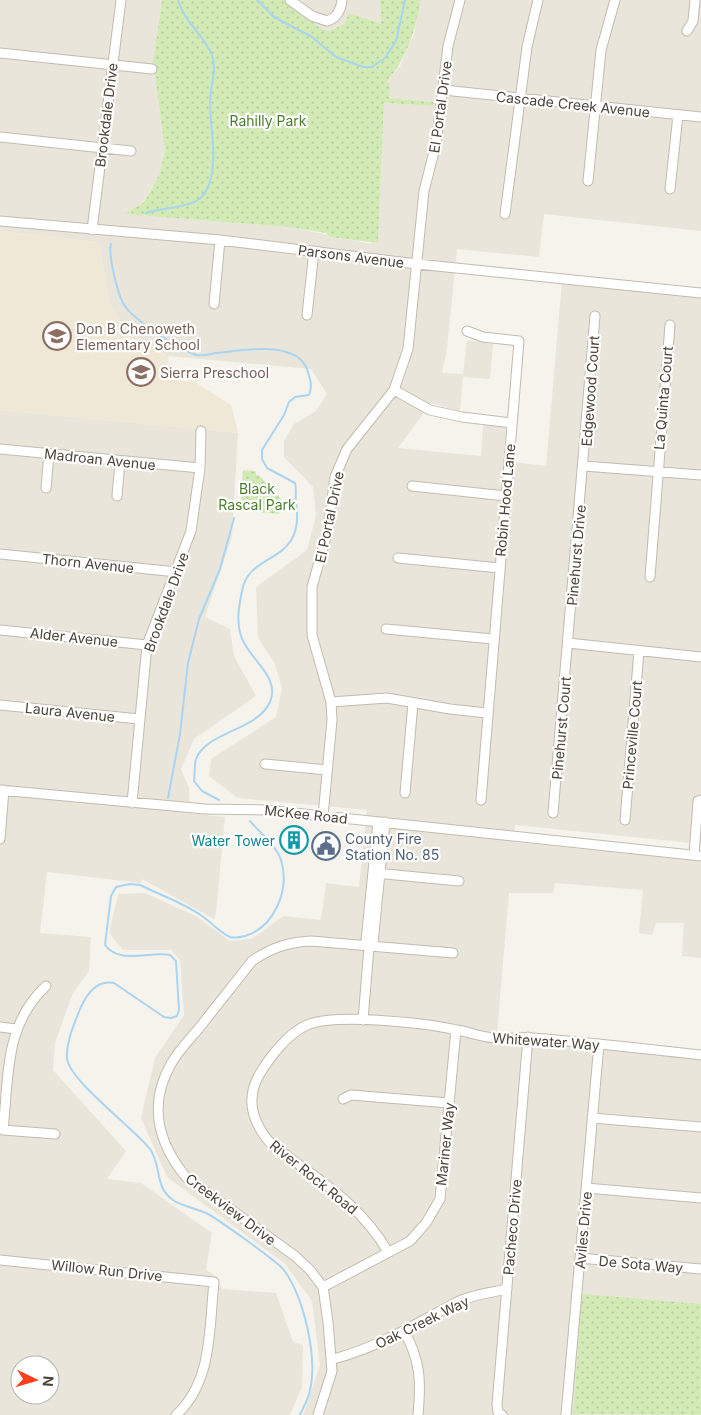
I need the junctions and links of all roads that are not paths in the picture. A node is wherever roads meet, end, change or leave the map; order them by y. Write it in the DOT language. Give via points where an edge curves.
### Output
graph roads {
  1 [pos="121,0"];
  2 [pos="290,0"];
  3 [pos="460,0"];
  4 [pos="538,0"];
  5 [pos="615,0"];
  6 [pos="695,0"];
  7 [pos="341,4"];
  8 [pos="687,31"];
  9 [pos="0,53"];
  10 [pos="113,64"];
  11 [pos="152,69"];
  12 [pos="444,90"];
  13 [pos="521,98"];
  14 [pos="596,106"];
  15 [pos="678,115"];
  16 [pos="701,118"];
  17 [pos="0,137"];
  18 [pos="102,148"];
  19 [pos="131,151"];
  20 [pos="588,181"];
  21 [pos="670,190"];
  22 [pos="504,214"];
  23 [pos="0,221"];
  24 [pos="92,230"];
  25 [pos="220,240"];
  26 [pos="314,251"];
  27 [pos="417,264"];
  28 [pos="701,293"];
  29 [pos="214,304"];
  30 [pos="307,315"];
  31 [pos="595,316"];
  32 [pos="670,324"];
  33 [pos="467,331"];
  34 [pos="394,390"];
  35 [pos="512,423"];
  36 [pos="201,431"];
  37 [pos="0,449"];
  38 [pos="49,454"];
  39 [pos="120,462"];
  40 [pos="584,466"];
  41 [pos="200,468"];
  42 [pos="657,471"];
  43 [pos="701,476"];
  44 [pos="412,486"];
  45 [pos="46,488"];
  46 [pos="117,496"];
  47 [pos="506,496"];
  48 [pos="0,554"];
  49 [pos="398,558"];
  50 [pos="500,568"];
  51 [pos="177,572"];
  52 [pos="650,577"];
  53 [pos="386,629"];
  54 [pos="0,630"];
  55 [pos="493,639"];
  56 [pos="568,643"];
  57 [pos="147,645"];
  58 [pos="639,651"];
  59 [pos="701,657"];
  60 [pos="331,702"];
  61 [pos="413,703"];
  62 [pos="0,705"];
  63 [pos="487,713"];
  64 [pos="139,719"];
  65 [pos="265,764"];
  66 [pos="327,770"];
  67 [pos="2,790"];
  68 [pos="405,793"];
  69 [pos="481,800"];
  70 [pos="701,800"];
  71 [pos="132,803"];
  72 [pos="553,813"];
  73 [pos="323,816"];
  74 [pos="625,820"];
  75 [pos="382,822"];
  76 [pos="0,839"];
  77 [pos="697,856"];
  78 [pos="376,873"];
  79 [pos="460,881"];
  80 [pos="369,947"];
  81 [pos="453,953"];
  82 [pos="46,986"];
  83 [pos="363,1020"];
  84 [pos="0,1027"];
  85 [pos="16,1029"];
  86 [pos="456,1030"];
  87 [pos="528,1037"];
  88 [pos="599,1044"];
  89 [pos="701,1055"];
  90 [pos="343,1099"];
  91 [pos="449,1103"];
  92 [pos="592,1118"];
  93 [pos="701,1128"];
  94 [pos="55,1134"];
  95 [pos="586,1188"];
  96 [pos="701,1198"];
  97 [pos="388,1252"];
  98 [pos="580,1258"];
  99 [pos="0,1260"];
  100 [pos="701,1269"];
  101 [pos="323,1287"];
  102 [pos="507,1289"];
  103 [pos="404,1331"];
  104 [pos="337,1358"];
  105 [pos="176,1415"];
  106 [pos="318,1415"];
  107 [pos="418,1415"];
  108 [pos="502,1415"];
  109 [pos="566,1415"];
  1 -- 10 [label="street, Brookdale Drive"];
  2 -- 7 [label="street" via="312,16 327,21 334,18"];
  3 -- 12 [label="street, El Portal Drive" via="448,46"];
  4 -- 13 [label="street" via="527,46"];
  5 -- 14 [label="street" via="601,50"];
  6 -- 8 [label="street" via="693,21"];
  9 -- 10 [label="street"];
  10 -- 11 [label="street"];
  10 -- 18 [label="street, Brookdale Drive"];
  12 -- 13 [label="street, Cascade Creek Avenue"];
  12 -- 27 [label="street, El Portal Drive" via="436,144 424,191"];
  13 -- 14 [label="street, Cascade Creek Avenue"];
  13 -- 22 [label="street"];
  14 -- 15 [label="street, Cascade Creek Avenue"];
  14 -- 20 [label="street"];
  15 -- 16 [label="street, Cascade Creek Avenue"];
  15 -- 21 [label="street"];
  17 -- 18 [label="street"];
  18 -- 19 [label="street"];
  18 -- 24 [label="street, Brookdale Drive"];
  23 -- 24 [label="street, Parsons Avenue"];
  24 -- 25 [label="street, Parsons Avenue"];
  25 -- 26 [label="street, Parsons Avenue"];
  25 -- 29 [label="street"];
  26 -- 27 [label="street, Parsons Avenue"];
  26 -- 30 [label="street"];
  27 -- 28 [label="street, Parsons Avenue"];
  27 -- 34 [label="street, El Portal Drive" via="408,349"];
  31 -- 40 [label="street, Edgewood Court"];
  32 -- 42 [label="street, La Quinta Court"];
  33 -- 35 [label="street, Robin Hood Lane" via="483,337 519,341"];
  34 -- 35 [label="street" via="430,410"];
  34 -- 60 [label="street, El Portal Drive" via="347,449 335,477 328,530 312,587 312,635"];
  35 -- 47 [label="street, Robin Hood Lane"];
  36 -- 41 [label="street, Brookdale Drive"];
  37 -- 38 [label="street, Madroan Avenue"];
  38 -- 39 [label="street, Madroan Avenue"];
  38 -- 45 [label="street"];
  39 -- 41 [label="street, Madroan Avenue"];
  39 -- 46 [label="street"];
  40 -- 42 [label="street"];
  40 -- 56 [label="street, Pinehurst Drive"];
  41 -- 51 [label="street, Brookdale Drive" via="193,523"];
  42 -- 43 [label="street"];
  42 -- 52 [label="street, La Quinta Court"];
  44 -- 47 [label="street"];
  47 -- 50 [label="street, Robin Hood Lane"];
  48 -- 51 [label="street, Thorn Avenue"];
  49 -- 50 [label="street"];
  50 -- 55 [label="street, Robin Hood Lane"];
  51 -- 57 [label="street, Brookdale Drive"];
  53 -- 55 [label="street"];
  54 -- 57 [label="street, Alder Avenue"];
  55 -- 63 [label="street, Robin Hood Lane"];
  56 -- 58 [label="street"];
  56 -- 72 [label="street, Pinehurst Court"];
  57 -- 64 [label="street, Brookdale Drive"];
  58 -- 59 [label="street"];
  58 -- 74 [label="street, Princeville Court"];
  60 -- 61 [label="street" via="388,698"];
  60 -- 66 [label="street, El Portal Drive" via="332,730"];
  61 -- 63 [label="street"];
  61 -- 68 [label="street"];
  62 -- 64 [label="street, Laura Avenue"];
  63 -- 69 [label="street, Robin Hood Lane"];
  64 -- 71 [label="street, Brookdale Drive"];
  65 -- 66 [label="street"];
  66 -- 73 [label="street, El Portal Drive"];
  67 -- 71 [label="street, McKee Road"];
  67 -- 76 [label="street"];
  70 -- 77 [label="street" via="698,801"];
  71 -- 73 [label="street, McKee Road"];
  73 -- 75 [label="street, McKee Road"];
  75 -- 77 [label="street, McKee Road"];
  75 -- 78 [label="street"];
  78 -- 79 [label="street"];
  78 -- 80 [label="street" via="373,943"];
  80 -- 81 [label="street, Creekview Drive"];
  80 -- 83 [label="street"];
  80 -- 101 [label="street, Creekview Drive" via="292,942 268,950 252,961 172,1062 162,1082 157,1103 163,1141 186,1177 295,1256"];
  82 -- 85 [label="street" via="23,1012"];
  83 -- 86 [label="street, Whitewater Way"];
  83 -- 97 [label="street, River Rock Road" via="320,1022 306,1026 289,1038 255,1082 251,1107 261,1133 272,1145 356,1209"];
  84 -- 85 [label="street"];
  85 -- 94 [label="street" via="4,1130"];
  86 -- 87 [label="street, Whitewater Way" via="494,1038"];
  86 -- 91 [label="street, Mariner Way"];
  87 -- 88 [label="street, Whitewater Way"];
  87 -- 102 [label="street, Pacheco Drive"];
  88 -- 89 [label="street, Whitewater Way"];
  88 -- 92 [label="street, Aviles Drive"];
  90 -- 91 [label="street" via="351,1095"];
  91 -- 97 [label="street, Mariner Way" via="440,1198 426,1223 410,1241"];
  92 -- 93 [label="street"];
  92 -- 95 [label="street, Aviles Drive"];
  95 -- 96 [label="street"];
  95 -- 98 [label="street, Aviles Drive"];
  97 -- 101 [label="street, Mariner Way"];
  98 -- 100 [label="street, De Sota Way"];
  98 -- 109 [label="street, Aviles Drive"];
  99 -- 105 [label="street, Willow Run Drive" via="214,1282 203,1372 195,1392"];
  101 -- 106 [label="street" via="332,1371"];
  102 -- 103 [label="street, Oak Creek Way" via="456,1302"];
  102 -- 108 [label="street, Pacheco Drive" via="497,1405"];
  103 -- 104 [label="street, Oak Creek Way" via="372,1347"];
  103 -- 107 [label="street" via="414,1348 419,1367"];
}
